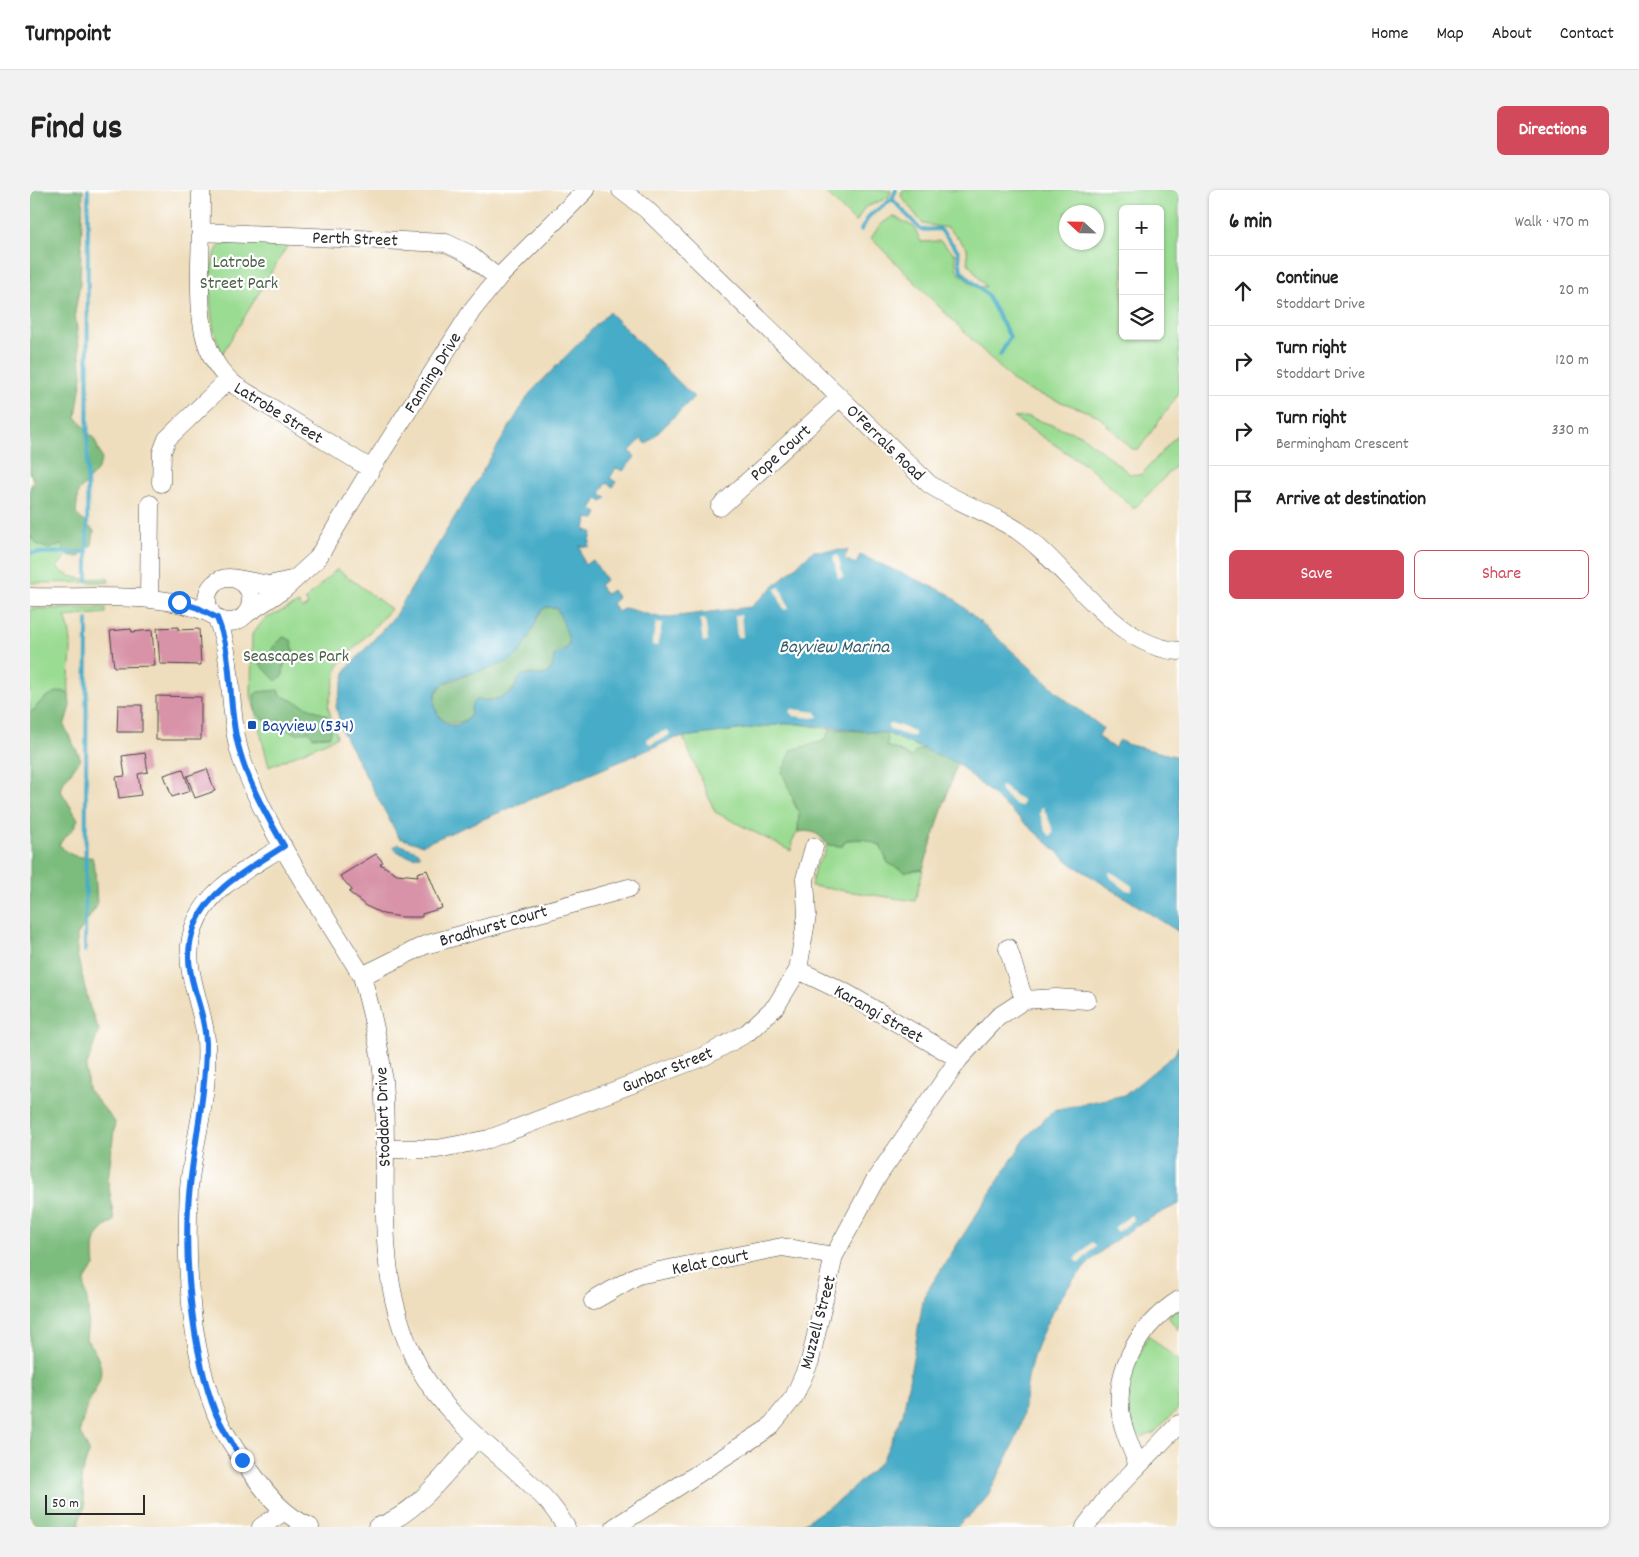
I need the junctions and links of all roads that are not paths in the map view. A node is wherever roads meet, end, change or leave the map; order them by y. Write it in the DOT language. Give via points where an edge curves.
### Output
graph roads {
  1 [pos="201,190"];
  2 [pos="586,190"];
  3 [pos="621,190"];
  4 [pos="201,232"];
  5 [pos="498,278"];
  6 [pos="228,380"];
  7 [pos="840,398"];
  8 [pos="371,469"];
  9 [pos="161,483"];
  10 [pos="150,504"];
  11 [pos="720,507"];
  12 [pos="302,574"];
  13 [pos="236,578"];
  14 [pos="214,583"];
  15 [pos="30,597"];
  16 [pos="149,599"];
  17 [pos="244,616"];
  18 [pos="215,617"];
  19 [pos="1179,651"];
  20 [pos="230,678"];
  21 [pos="284,846"];
  22 [pos="814,846"];
  23 [pos="629,888"];
  24 [pos="1008,948"];
  25 [pos="798,970"];
  26 [pos="362,976"];
  27 [pos="1024,1000"];
  28 [pos="1087,1000"];
  29 [pos="959,1059"];
  30 [pos="384,1149"];
  31 [pos="834,1256"];
  32 [pos="1179,1300"];
  33 [pos="593,1301"];
  34 [pos="1179,1424"];
  35 [pos="478,1437"];
  36 [pos="1138,1466"];
  37 [pos="283,1512"];
  38 [pos="261,1527"];
  39 [pos="310,1527"];
  40 [pos="377,1527"];
  41 [pos="566,1527"];
  42 [pos="615,1527"];
  43 [pos="1085,1527"];
  1 -- 4 [label="street, Latrobe Street"];
  2 -- 5 [label="street, Fanning Drive"];
  3 -- 7 [label="street, O'Ferrals Road" via="646,209"];
  4 -- 5 [label="street, Perth Street" via="446,243 467,253"];
  4 -- 6 [label="street, Latrobe Street" via="201,322 214,362"];
  5 -- 8 [label="street, Fanning Drive" via="459,329"];
  6 -- 8 [label="street, Latrobe Street"];
  6 -- 9 [label="street" via="167,439 162,452"];
  7 -- 11 [label="street, Pope Court"];
  7 -- 19 [label="street, O'Ferrals Road" via="930,484 948,497 1016,530 1040,548 1105,613 1128,631 1144,641"];
  8 -- 12 [label="street, Fanning Drive" via="323,550"];
  10 -- 16 [label="street"];
  12 -- 13 [label="street, Fanning Drive" via="286,582 269,585"];
  12 -- 17 [label="street, Fanning Drive"];
  13 -- 14 [label="street" via="224,578"];
  13 -- 17 [label="street" via="245,584 251,595 250,606"];
  14 -- 16 [label="street" via="182,596"];
  14 -- 18 [label="street" via="206,597 208,608"];
  15 -- 16 [label="street"];
  16 -- 18 [label="street" via="179,602"];
  17 -- 18 [label="street" via="229,622"];
  17 -- 20 [label="street, Stoddart Drive"];
  18 -- 20 [label="street, Stoddart Drive" via="226,647"];
  20 -- 21 [label="street, Stoddart Drive" via="241,756 257,799"];
  21 -- 26 [label="street, Stoddart Drive"];
  21 -- 37 [label="street" via="219,890 203,908 194,927 189,948 189,974 206,1040 206,1076 189,1188 188,1230 192,1299 204,1378 217,1416 242,1460"];
  22 -- 25 [label="street, Gunbar Street" via="805,879 807,915"];
  23 -- 26 [label="street, Bradhurst Court" via="425,945"];
  24 -- 27 [label="street"];
  25 -- 29 [label="street, Karangi Street" via="846,993"];
  25 -- 30 [label="street, Gunbar Street" via="776,1006 747,1033 705,1056 489,1139 437,1149"];
  26 -- 30 [label="street, Stoddart Drive" via="377,1033 383,1080"];
  27 -- 28 [label="street"];
  27 -- 29 [label="street, Muzzell Street" via="998,1016"];
  29 -- 31 [label="street, Muzzell Street" via="875,1180"];
  30 -- 35 [label="street, Stoddart Drive" via="385,1257 400,1325 424,1376 450,1412"];
  31 -- 33 [label="street, Kelat Court" via="782,1247 638,1275"];
  31 -- 42 [label="street, Muzzell Street" via="810,1361 788,1405 769,1428"];
  32 -- 36 [label="street" via="1159,1313 1142,1333 1123,1374 1120,1412"];
  34 -- 36 [label="street"];
  35 -- 40 [label="street" via="414,1507 388,1524"];
  35 -- 41 [label="street, Stoddart Drive" via="548,1502"];
  36 -- 43 [label="street"];
  37 -- 38 [label="street"];
  37 -- 39 [label="street"];
}
